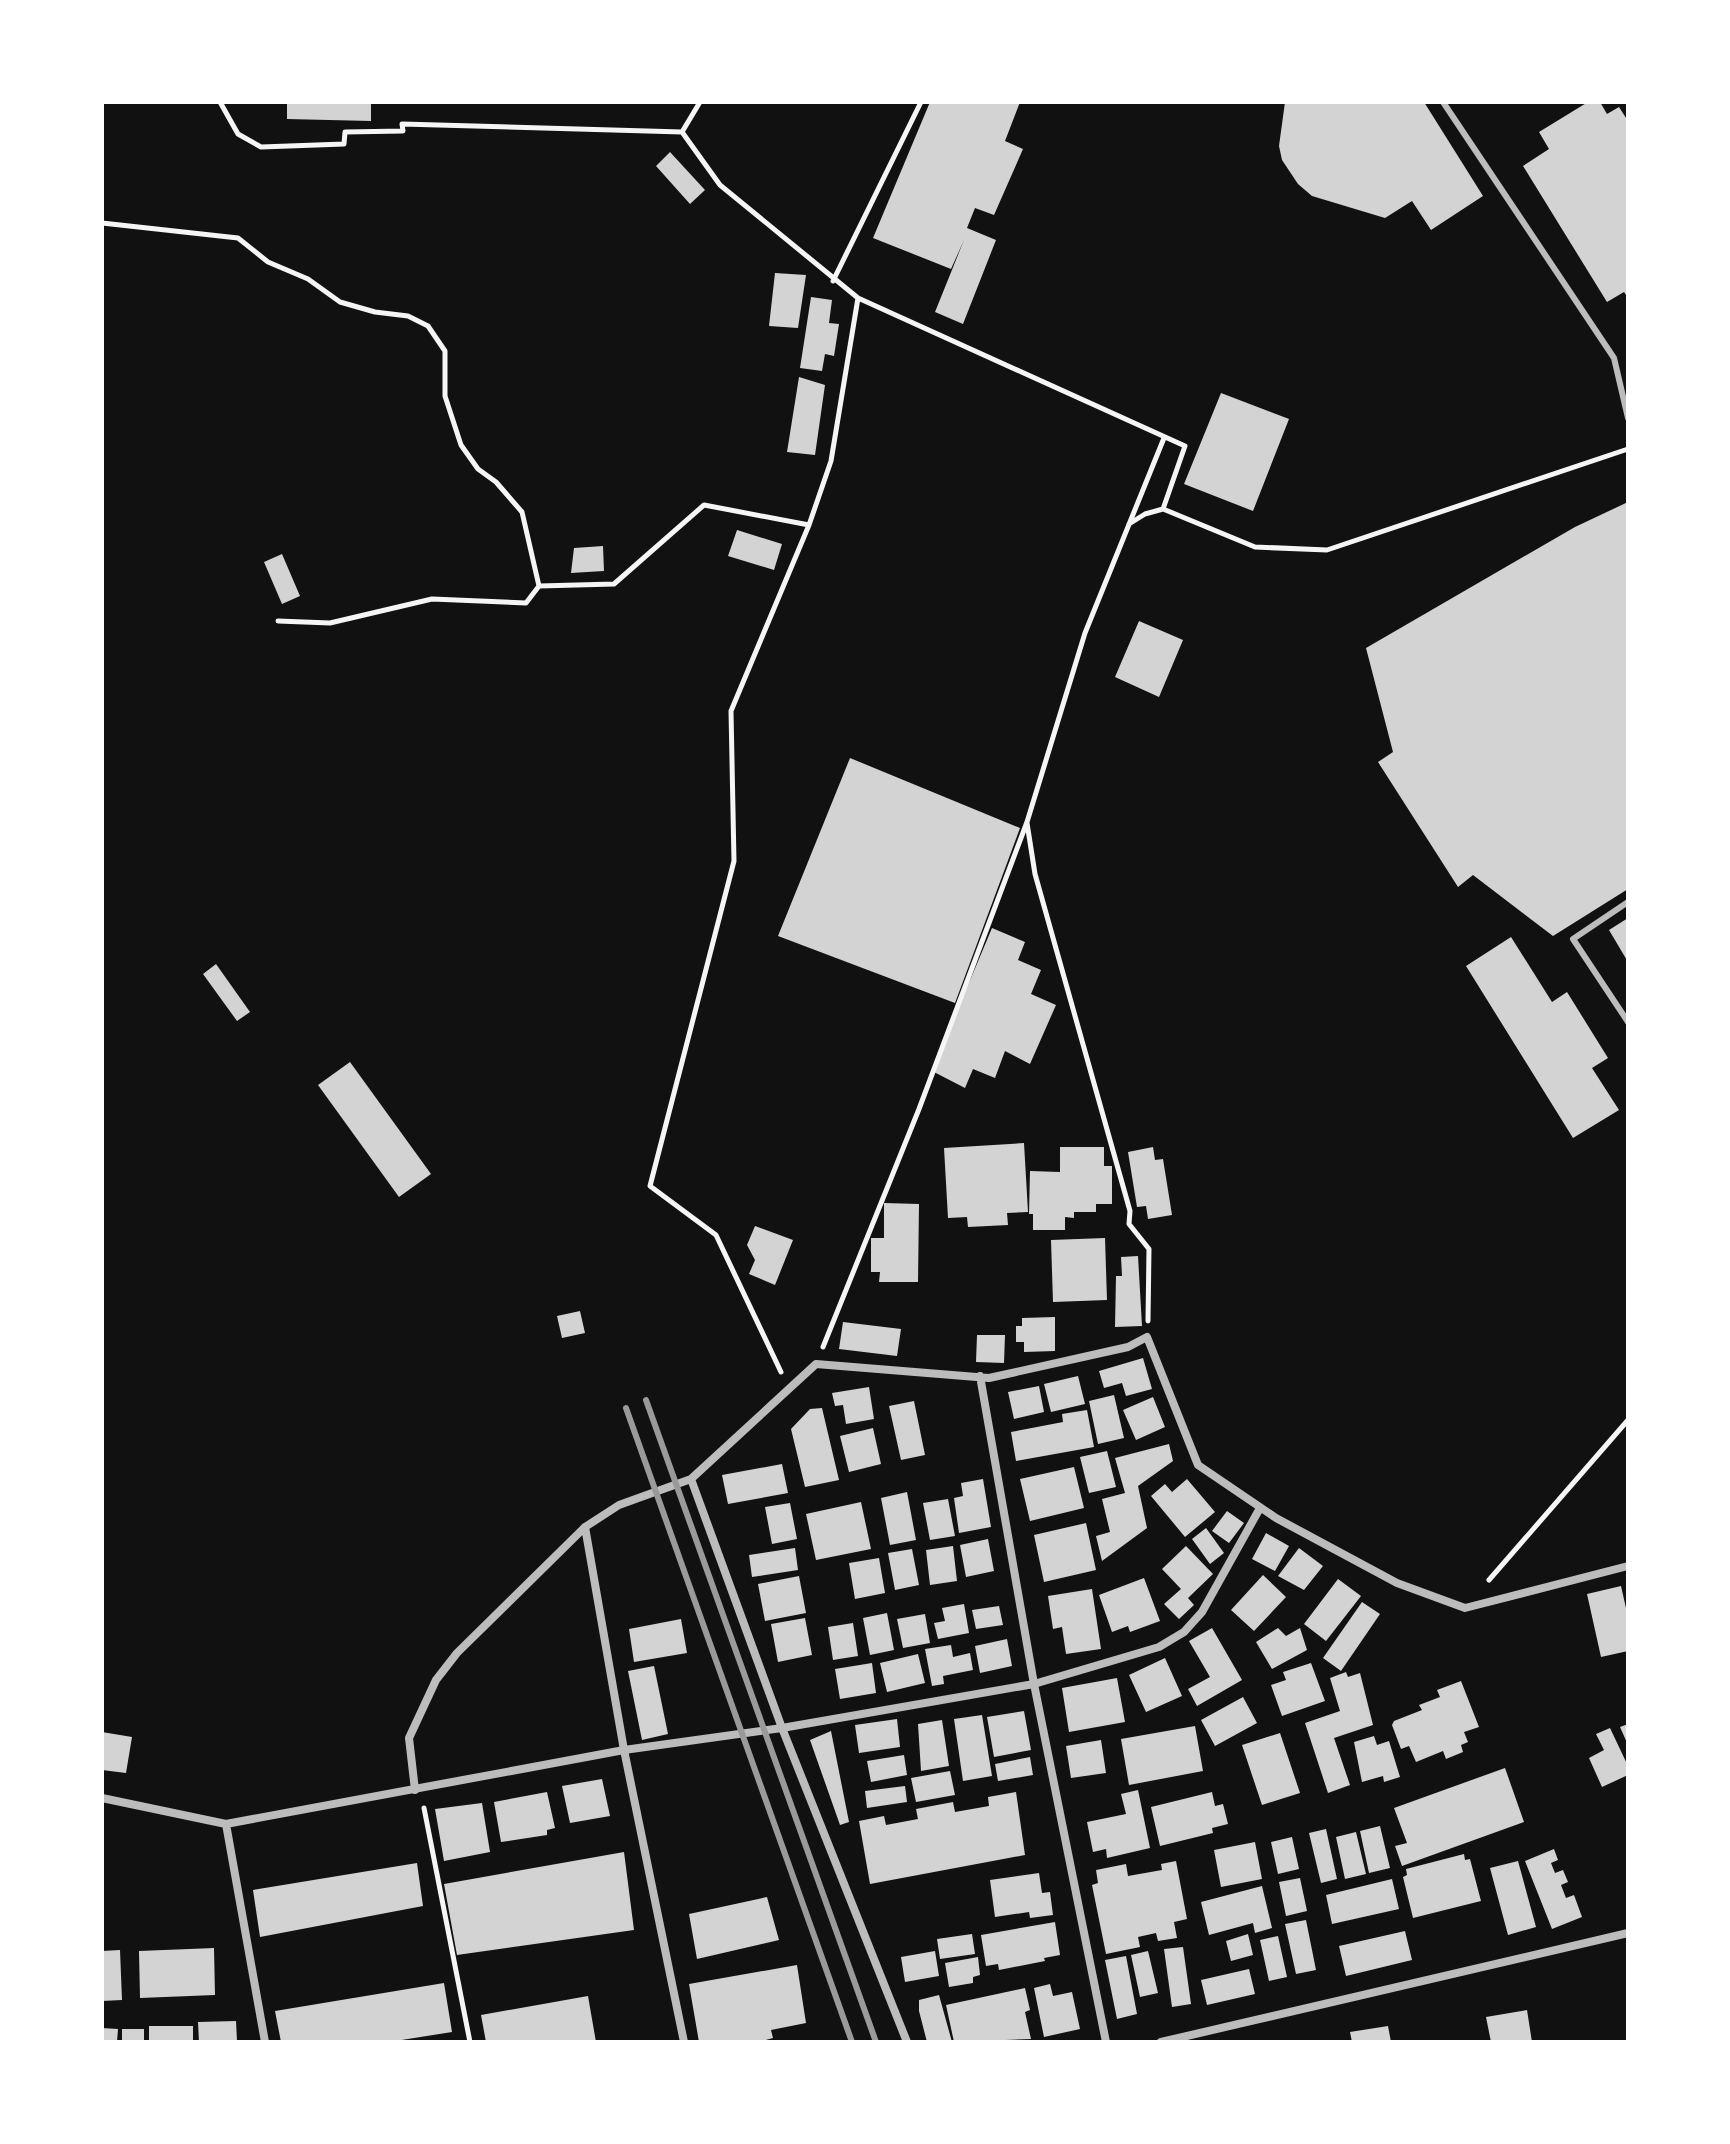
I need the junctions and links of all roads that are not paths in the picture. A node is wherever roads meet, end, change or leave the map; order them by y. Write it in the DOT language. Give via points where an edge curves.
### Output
graph roads {
  1 [pos="1443,102"];
  2 [pos="1628,418"];
  3 [pos="1628,902"];
  4 [pos="1628,1022"];
  5 [pos="980,1376"];
  6 [pos="691,1479"];
  7 [pos="1260,1508"];
  8 [pos="585,1527"];
  9 [pos="1628,1566"];
  10 [pos="1034,1684"];
  11 [pos="782,1728"];
  12 [pos="624,1750"];
  13 [pos="418,1789"];
  14 [pos="102,1798"];
  15 [pos="226,1824"];
  16 [pos="1628,1933"];
  17 [pos="265,2042"];
  18 [pos="684,2042"];
  19 [pos="907,2042"];
  20 [pos="1106,2042"];
  21 [pos="1161,2042"];
  1 -- 2 [label="lane" via="1614,358"];
  3 -- 4 [label="lane" via="1573,939"];
  5 -- 6 [label="street" via="816,1364"];
  5 -- 7 [label="street" via="1128,1347 1147,1337 1198,1465"];
  5 -- 10 [label="street"];
  6 -- 8 [label="street" via="619,1505"];
  6 -- 11 [label="street"];
  7 -- 9 [label="street" via="1397,1583 1465,1608"];
  7 -- 10 [label="street" via="1202,1612 1184,1632 1159,1647"];
  8 -- 12 [label="street"];
  8 -- 13 [label="street" via="436,1680 409,1738"];
  10 -- 11 [label="street"];
  10 -- 20 [label="street"];
  11 -- 12 [label="street"];
  11 -- 19 [label="street"];
  12 -- 13 [label="street"];
  12 -- 18 [label="street"];
  13 -- 15 [label="street"];
  14 -- 15 [label="street"];
  15 -- 17 [label="street"];
  16 -- 21 [label="street"];
}
